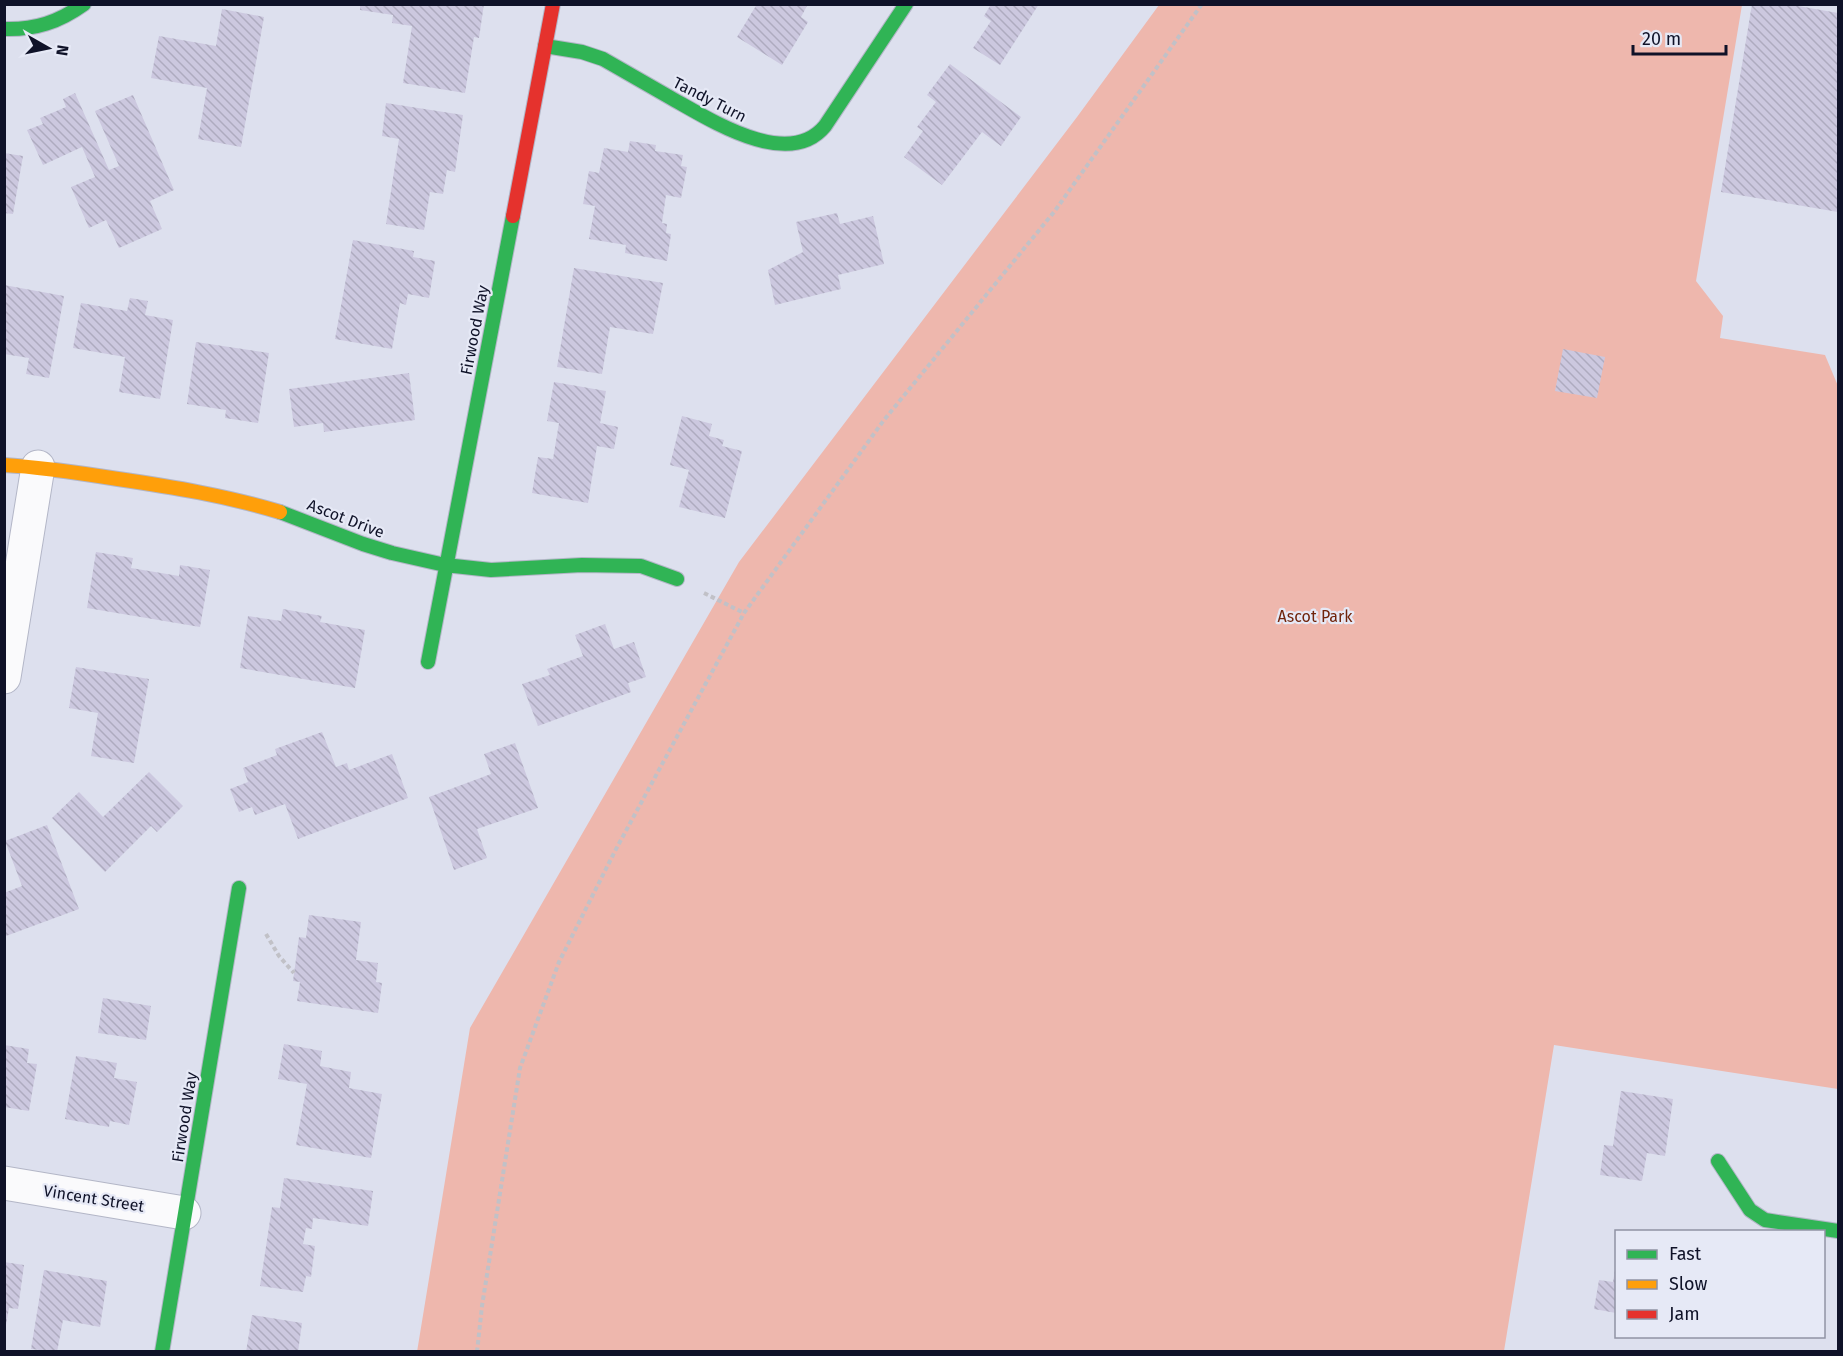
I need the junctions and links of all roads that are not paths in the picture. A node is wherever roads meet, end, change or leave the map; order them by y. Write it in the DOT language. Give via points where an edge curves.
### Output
graph roads {
  1 [pos="84,4"];
  2 [pos="554,4"];
  3 [pos="906,4"];
  4 [pos="4,29"];
  5 [pos="545,46"];
  6 [pos="4,465"];
  7 [pos="38,467"];
  8 [pos="445,565"];
  9 [pos="677,579"];
  10 [pos="428,662"];
  11 [pos="4,677"];
  12 [pos="239,888"];
  13 [pos="1718,1161"];
  14 [pos="4,1183"];
  15 [pos="184,1213"];
  16 [pos="1839,1231"];
  17 [pos="162,1352"];
  1 -- 4 [label="street" via="62,20 38,28"];
  2 -- 5 [label="street, Firwood Way"];
  3 -- 5 [label="street, Tandy Turn" via="820,131 807,140 791,143 737,133 603,59"];
  5 -- 8 [label="street, Firwood Way"];
  6 -- 7 [label="street, Ascot Drive"];
  7 -- 8 [label="street, Ascot Drive" via="240,500 291,515 363,544"];
  7 -- 11 [label="street"];
  8 -- 9 [label="street, Ascot Drive" via="491,570 641,566"];
  8 -- 10 [label="street, Firwood Way"];
  12 -- 15 [label="street, Firwood Way"];
  13 -- 16 [label="street" via="1757,1216"];
  14 -- 15 [label="street, Vincent Street"];
  15 -- 17 [label="street, Firwood Way"];
}
